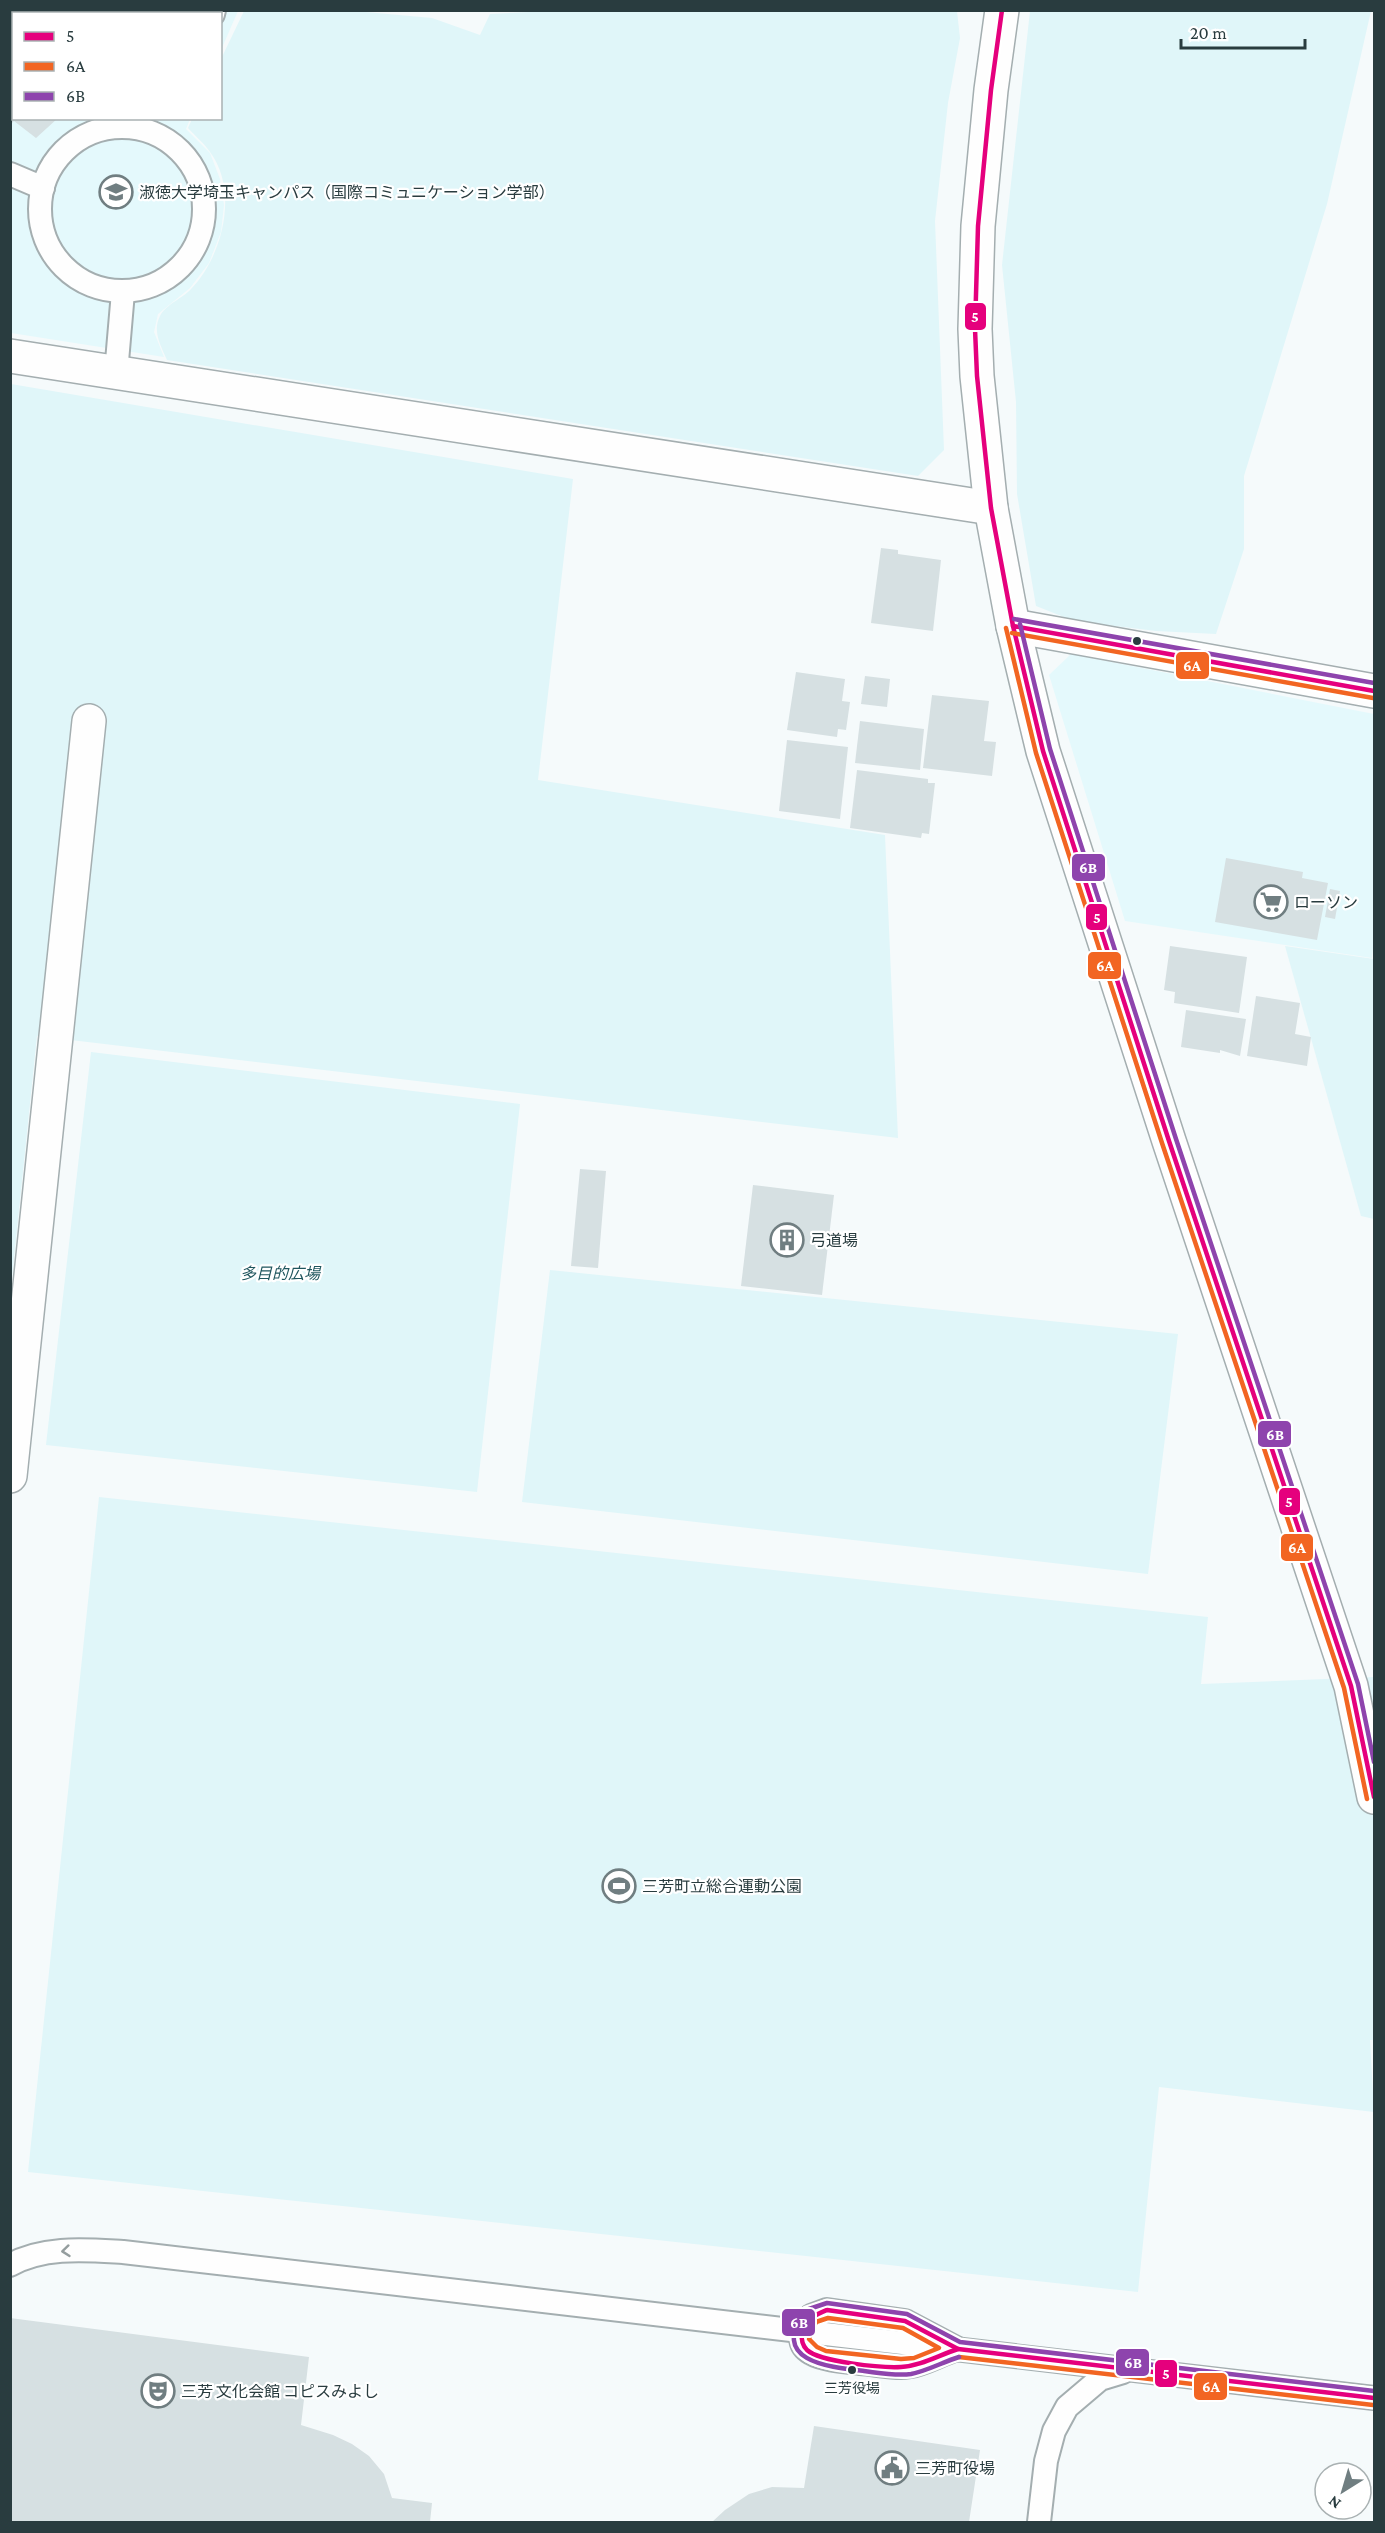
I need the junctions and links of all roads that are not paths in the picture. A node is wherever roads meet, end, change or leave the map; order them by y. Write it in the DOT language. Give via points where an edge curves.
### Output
graph roads {
  1 [pos="1002,10"];
  2 [pos="164,128"];
  3 [pos="10,174"];
  4 [pos="43,188"];
  5 [pos="123,292"];
  6 [pos="10,356"];
  7 [pos="116,373"];
  8 [pos="991,508"];
  9 [pos="1013,626"];
  10 [pos="1374,690"];
  11 [pos="89,721"];
  12 [pos="10,1476"];
  13 [pos="1374,1797"];
  14 [pos="10,2265"];
  15 [pos="1131,2370"];
  16 [pos="1374,2398"];
  17 [pos="1040,2523"];
  1 -- 8 [label="street" via="978,226 976,296 977,376"];
  2 -- 4 [label="lane" via="118,127 90,133 66,148 48,171"];
  2 -- 5 [label="lane" via="169,142 188,160 200,183 205,208 201,234 189,257 172,276 149,288"];
  3 -- 4 [label="lane"];
  4 -- 5 [label="lane" via="41,227 52,254 72,275 97,288"];
  5 -- 7 [label="lane"];
  6 -- 7 [label="street"];
  7 -- 8 [label="street"];
  8 -- 9 [label="street"];
  9 -- 10 [label="street"];
  9 -- 13 [label="street" via="1042,751 1351,1686"];
  11 -- 12 [label="street"];
  15 -- 14 [label="lane, one-way" via="123,2252 66,2250"];
  15 -- 16 [label="lane"];
  15 -- 17 [label="lane" via="1100,2379 1067,2407 1054,2431 1046,2461"];
}
